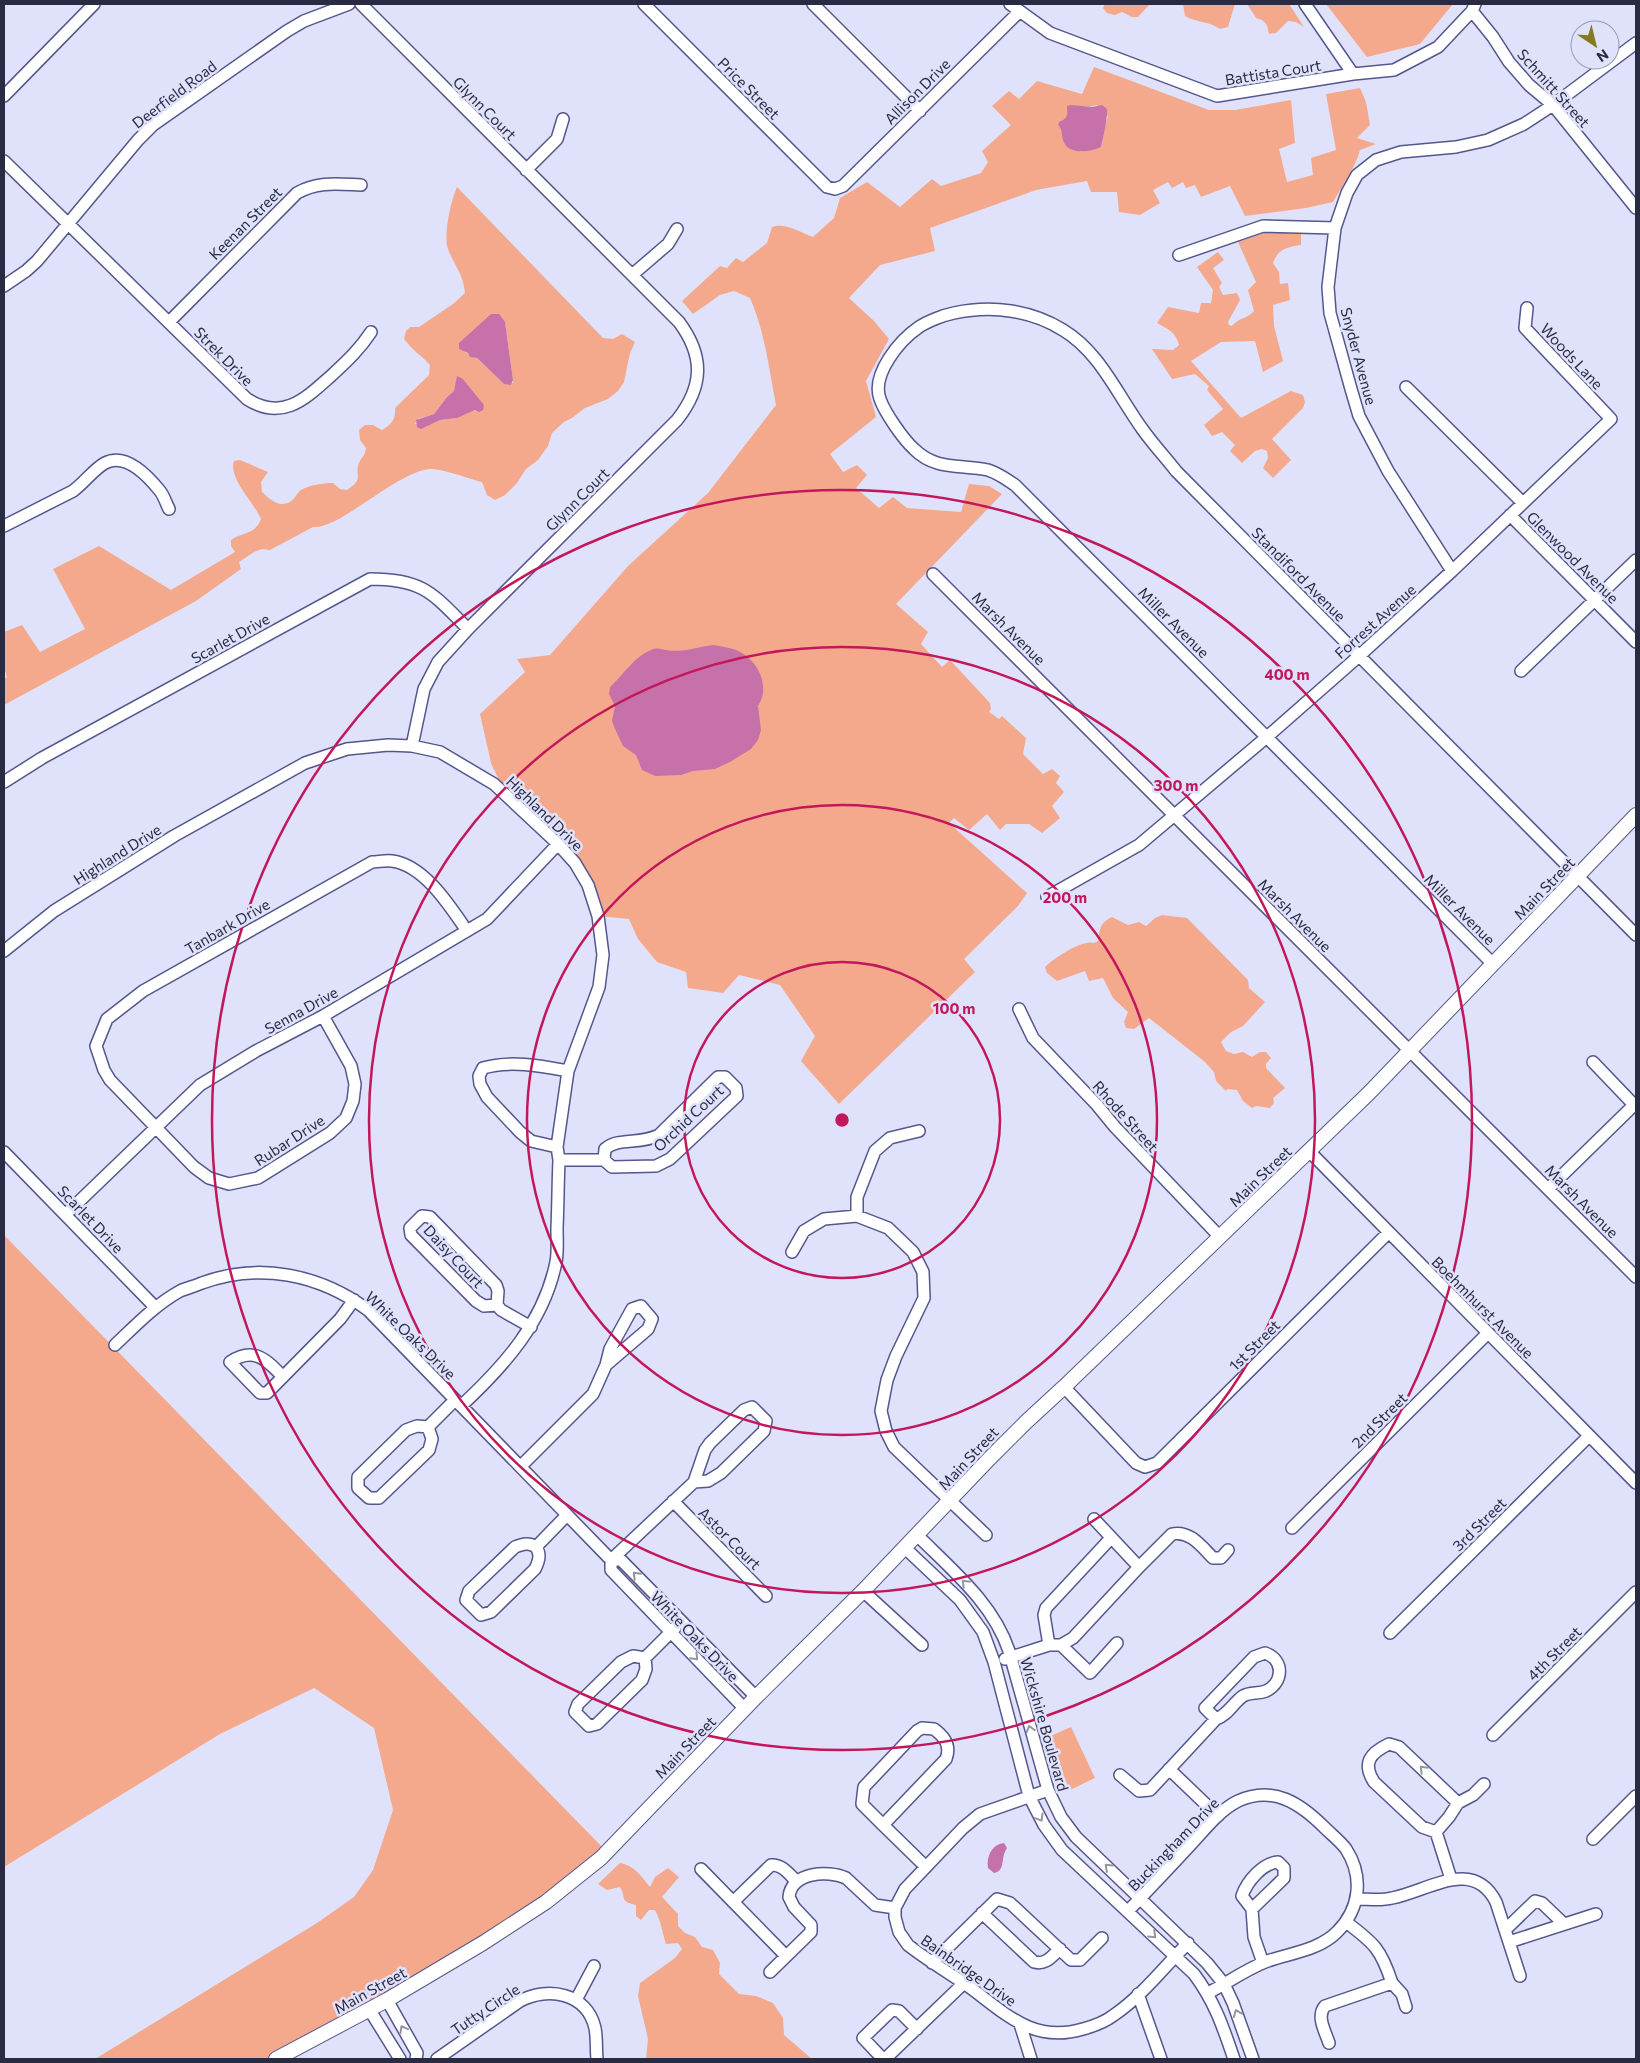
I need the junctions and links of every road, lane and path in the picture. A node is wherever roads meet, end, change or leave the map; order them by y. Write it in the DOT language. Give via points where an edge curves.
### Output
graph roads {
  1 [pos="94,4"];
  2 [pos="314,4"];
  3 [pos="349,4"];
  4 [pos="361,4"];
  5 [pos="644,4"];
  6 [pos="813,4"];
  7 [pos="1010,4"];
  8 [pos="1305,4"];
  9 [pos="1473,7"];
  10 [pos="1019,12"];
  11 [pos="323,13"];
  12 [pos="1636,43"];
  13 [pos="1354,74"];
  14 [pos="4,96"];
  15 [pos="1553,105"];
  16 [pos="920,111"];
  17 [pos="563,119"];
  18 [pos="4,161"];
  19 [pos="526,170"];
  20 [pos="361,184"];
  21 [pos="835,189"];
  22 [pos="1636,208"];
  23 [pos="68,224"];
  24 [pos="1335,228"];
  25 [pos="677,230"];
  26 [pos="1179,255"];
  27 [pos="632,275"];
  28 [pos="4,286"];
  29 [pos="1527,308"];
  30 [pos="169,322"];
  31 [pos="919,327"];
  32 [pos="371,332"];
  33 [pos="1406,387"];
  34 [pos="1611,419"];
  35 [pos="1523,503"];
  36 [pos="168,509"];
  37 [pos="1510,515"];
  38 [pos="4,526"];
  39 [pos="1636,560"];
  40 [pos="1452,571"];
  41 [pos="933,574"];
  42 [pos="1594,600"];
  43 [pos="468,629"];
  44 [pos="1636,642"];
  45 [pos="1359,656"];
  46 [pos="1522,671"];
  47 [pos="1268,736"];
  48 [pos="412,746"];
  49 [pos="4,782"];
  50 [pos="1175,815"];
  51 [pos="1636,815"];
  52 [pos="558,844"];
  53 [pos="1578,876"];
  54 [pos="1047,897"];
  55 [pos="467,931"];
  56 [pos="1636,935"];
  57 [pos="4,951"];
  58 [pos="1493,964"];
  59 [pos="1019,1009"];
  60 [pos="323,1016"];
  61 [pos="1410,1051"];
  62 [pos="1593,1062"];
  63 [pos="568,1072"];
  64 [pos="1635,1106"];
  65 [pos="156,1128"];
  66 [pos="919,1131"];
  67 [pos="557,1147"];
  68 [pos="1309,1151"];
  69 [pos="4,1152"];
  70 [pos="559,1160"];
  71 [pos="604,1160"];
  72 [pos="1548,1189"];
  73 [pos="66,1214"];
  74 [pos="857,1216"];
  75 [pos="1388,1233"];
  76 [pos="1220,1237"];
  77 [pos="792,1252"];
  78 [pos="1636,1277"];
  79 [pos="354,1300"];
  80 [pos="497,1305"];
  81 [pos="156,1307"];
  82 [pos="531,1327"];
  83 [pos="1488,1333"];
  84 [pos="115,1344"];
  85 [pos="606,1365"];
  86 [pos="283,1376"];
  87 [pos="1064,1387"];
  88 [pos="458,1403"];
  89 [pos="428,1427"];
  90 [pos="1589,1436"];
  91 [pos="521,1466"];
  92 [pos="694,1482"];
  93 [pos="1636,1483"];
  94 [pos="673,1501"];
  95 [pos="950,1501"];
  96 [pos="567,1515"];
  97 [pos="1094,1519"];
  98 [pos="1292,1528"];
  99 [pos="917,1535"];
  100 [pos="986,1535"];
  101 [pos="1111,1538"];
  102 [pos="536,1547"];
  103 [pos="905,1548"];
  104 [pos="1228,1550"];
  105 [pos="612,1560"];
  106 [pos="1138,1567"];
  107 [pos="863,1591"];
  108 [pos="1636,1592"];
  109 [pos="766,1596"];
  110 [pos="682,1622"];
  111 [pos="671,1632"];
  112 [pos="1390,1633"];
  113 [pos="1118,1643"];
  114 [pos="922,1645"];
  115 [pos="1055,1645"];
  116 [pos="1010,1657"];
  117 [pos="644,1658"];
  118 [pos="994,1662"];
  119 [pos="756,1697"];
  120 [pos="744,1709"];
  121 [pos="1216,1719"];
  122 [pos="1493,1735"];
  123 [pos="1169,1769"];
  124 [pos="1120,1774"];
  125 [pos="1484,1784"];
  126 [pos="1048,1790"];
  127 [pos="1029,1796"];
  128 [pos="1636,1796"];
  129 [pos="1458,1803"];
  130 [pos="1218,1816"];
  131 [pos="883,1825"];
  132 [pos="1436,1832"];
  133 [pos="1593,1839"];
  134 [pos="926,1867"];
  135 [pos="700,1869"];
  136 [pos="1451,1879"];
  137 [pos="796,1882"];
  138 [pos="1141,1898"];
  139 [pos="1357,1899"];
  140 [pos="733,1902"];
  141 [pos="895,1908"];
  142 [pos="1252,1909"];
  143 [pos="1128,1911"];
  144 [pos="982,1913"];
  145 [pos="1596,1914"];
  146 [pos="1346,1922"];
  147 [pos="1564,1924"];
  148 [pos="1505,1930"];
  149 [pos="1102,1938"];
  150 [pos="1509,1942"];
  151 [pos="1188,1943"];
  152 [pos="1060,1949"];
  153 [pos="786,1956"];
  154 [pos="1175,1956"];
  155 [pos="932,1963"];
  156 [pos="1263,1963"];
  157 [pos="594,1966"];
  158 [pos="770,1972"];
  159 [pos="1520,1976"];
  160 [pos="964,1983"];
  161 [pos="1392,1983"];
  162 [pos="1224,1984"];
  163 [pos="1208,1993"];
  164 [pos="1138,1994"];
  165 [pos="387,2000"];
  166 [pos="576,2000"];
  167 [pos="1406,2007"];
  168 [pos="369,2010"];
  169 [pos="1020,2024"];
  170 [pos="917,2029"];
  171 [pos="1330,2043"];
  172 [pos="276,2059"];
  173 [pos="400,2059"];
  174 [pos="416,2059"];
  175 [pos="437,2059"];
  176 [pos="597,2059"];
  177 [pos="884,2059"];
  178 [pos="1031,2059"];
  179 [pos="1161,2059"];
  180 [pos="1234,2059"];
  181 [pos="1254,2059"];
  1 -- 14 [label="street"];
  2 -- 11 [label="street"];
  3 -- 11 [label="street, Deerfield Road"];
  4 -- 19 [label="street, Glynn Court"];
  5 -- 21 [label="street, Price Street" via="827,188"];
  6 -- 16 [label="street"];
  7 -- 10 [label="street, Battista Court"];
  8 -- 13 [label="street"];
  9 -- 13 [label="street, Battista Court" via="1438,47 1394,70"];
  9 -- 15 [label="street, Schmitt Street" via="1509,62"];
  10 -- 13 [label="street, Battista Court" via="1050,33 1216,96"];
  10 -- 16 [label="street, Allison Drive"];
  11 -- 23 [label="street, Deerfield Road" via="287,31 153,125"];
  12 -- 15 [label="street, Snyder Avenue"];
  15 -- 22 [label="street, Schmitt Street"];
  15 -- 24 [label="street, Snyder Avenue" via="1524,124 1488,140 1456,147 1401,152 1376,160 1357,175"];
  16 -- 21 [label="street, Allison Drive" via="843,186"];
  17 -- 19 [label="street" via="557,139"];
  18 -- 23 [label="street, Strek Drive"];
  19 -- 27 [label="street, Glynn Court"];
  20 -- 30 [label="street, Keenan Street" via="318,184 297,193"];
  23 -- 28 [label="street, Deerfield Road" via="37,261"];
  23 -- 30 [label="street, Strek Drive"];
  24 -- 26 [label="street" via="1263,226"];
  24 -- 40 [label="street, Snyder Avenue" via="1328,287 1330,312 1359,416 1388,471"];
  25 -- 27 [label="street" via="668,244"];
  27 -- 43 [label="street, Glynn Court" via="687,333 697,358 697,383 693,396 659,439"];
  29 -- 34 [label="street, Woods Lane" via="1525,328"];
  30 -- 32 [label="street, Strek Drive" via="247,399 274,409 291,406 306,398 360,349"];
  31 -- 45 [label="street, Standiford Avenue" via="953,313 995,309 1027,313 1079,341 1092,354 1143,430 1176,471"];
  31 -- 47 [label="street, Miller Avenue" via="892,353 880,374 879,386 879,398 914,449 933,463 988,470 1015,484"];
  33 -- 35 [label="street, Glenwood Avenue"];
  34 -- 35 [label="street, Forrest Avenue"];
  35 -- 37 [label="street, Forrest Avenue"];
  36 -- 38 [label="street" via="161,492 133,464 113,460 73,491"];
  37 -- 40 [label="street, Forrest Avenue"];
  37 -- 42 [label="street, Glenwood Avenue"];
  39 -- 42 [label="street"];
  40 -- 45 [label="street, Forrest Avenue"];
  41 -- 50 [label="street, Marsh Avenue"];
  42 -- 44 [label="street, Glenwood Avenue"];
  42 -- 46 [label="street"];
  43 -- 48 [label="street, Glynn Court" via="438,662 424,689"];
  43 -- 49 [label="street, Scarlet Drive" via="432,593 411,582 370,579 42,758"];
  45 -- 47 [label="street, Forrest Avenue"];
  45 -- 53 [label="street, Standiford Avenue"];
  47 -- 50 [label="street, Forrest Avenue"];
  47 -- 58 [label="street, Miller Avenue"];
  48 -- 52 [label="street, Highland Drive" via="440,752 494,784"];
  48 -- 57 [label="street, Highland Drive" via="347,750 305,763 174,836 54,911"];
  50 -- 54 [label="street, Forrest Avenue" via="1139,844"];
  50 -- 61 [label="street, Marsh Avenue"];
  51 -- 53 [label="main road, Main Street"];
  52 -- 55 [label="street, Senna Drive" via="488,919"];
  52 -- 63 [label="street, Highland Drive" via="588,885 598,916 603,955 599,988"];
  53 -- 56 [label="street, Standiford Avenue"];
  53 -- 58 [label="main road, Main Street"];
  55 -- 60 [label="street, Senna Drive"];
  55 -- 65 [label="street, Tanbark Drive" via="430,882 408,866 391,860 372,862 143,991 107,1019 96,1046 110,1080"];
  58 -- 61 [label="main road, Main Street"];
  59 -- 76 [label="street, Rhode Street" via="1034,1038"];
  60 -- 65 [label="street, Senna Drive" via="200,1085"];
  60 -- 65 [label="street, Rubar Drive" via="350,1066 355,1084 346,1118 330,1133 258,1178 229,1184 209,1178 194,1167"];
  61 -- 68 [label="main road, Main Street"];
  61 -- 72 [label="street, Marsh Avenue"];
  62 -- 64 [label="street"];
  63 -- 67 [label="street, Highland Drive"];
  63 -- 67 [label="street" via="538,1066 493,1065 483,1068 479,1076 482,1091 520,1132 531,1141"];
  64 -- 72 [label="street"];
  65 -- 73 [label="street, Senna Drive"];
  66 -- 74 [label="street" via="890,1138 875,1151 857,1197"];
  67 -- 70 [label="street, Highland Drive"];
  68 -- 75 [label="street, Boehmhurst Avenue"];
  68 -- 76 [label="main road, Main Street"];
  69 -- 73 [label="street, Scarlet Drive"];
  70 -- 71 [label="street, Orchid Court"];
  70 -- 82 [label="street, Highland Drive" via="556,1262"];
  71 -- 71 [label="street, Orchid Court" via="612,1167 637,1168 656,1166 670,1159 736,1096 736,1088 725,1077 718,1078 659,1135 649,1140 612,1143 605,1149"];
  72 -- 78 [label="street, Marsh Avenue"];
  73 -- 81 [label="street, Scarlet Drive"];
  74 -- 77 [label="street" via="824,1219 804,1231"];
  74 -- 95 [label="street" via="888,1228 913,1252 924,1272 924,1298 887,1380 881,1412 894,1447"];
  75 -- 83 [label="street, Boehmhurst Avenue"];
  75 -- 87 [label="street, 1st Street" via="1157,1463 1145,1467 1136,1463"];
  76 -- 87 [label="main road, Main Street"];
  79 -- 81 [label="street, White Oaks Drive" via="311,1280 268,1272 218,1277 182,1291"];
  79 -- 86 [label="street" via="340,1319"];
  79 -- 88 [label="street, White Oaks Drive" via="368,1310"];
  80 -- 80 [label="street, Daisy Court" via="496,1285 430,1217 422,1216 410,1228 411,1235 476,1301 484,1306"];
  80 -- 82 [label="street, Daisy Court"];
  81 -- 84 [label="street, White Oaks Drive"];
  82 -- 88 [label="street, Highland Drive" via="492,1377"];
  83 -- 90 [label="street, Boehmhurst Avenue"];
  83 -- 98 [label="street, 2nd Street"];
  85 -- 85 [label="street" via="610,1349 632,1309 641,1306 652,1319 648,1329"];
  85 -- 91 [label="street" via="594,1394"];
  87 -- 95 [label="main road, Main Street"];
  88 -- 89 [label="street, Highland Drive"];
  88 -- 91 [label="street, White Oaks Drive"];
  89 -- 89 [label="street" via="406,1430 358,1477 358,1488 369,1498 379,1498 429,1450 432,1439"];
  90 -- 93 [label="street, Boehmhurst Avenue"];
  90 -- 112 [label="street, 3rd Street"];
  91 -- 96 [label="street, White Oaks Drive"];
  92 -- 92 [label="street, Astor Court" via="708,1481 721,1473 764,1431 766,1421 752,1406 710,1443"];
  92 -- 94 [label="street, Astor Court"];
  94 -- 105 [label="street, Astor Court"];
  94 -- 109 [label="street, Astor Court"];
  95 -- 99 [label="main road, Main Street"];
  95 -- 100 [label="street"];
  96 -- 102 [label="street"];
  96 -- 105 [label="street, White Oaks Drive"];
  97 -- 101 [label="street"];
  99 -- 103 [label="main road, Main Street"];
  116 -- 99 [label="street, Wickshire Boulevard, one-way" via="1000,1630 985,1605"];
  101 -- 106 [label="street"];
  101 -- 115 [label="street" via="1046,1608 1044,1615"];
  102 -- 102 [label="street" via="539,1561 535,1569 491,1612 481,1615 466,1600 469,1591 514,1547 523,1544"];
  103 -- 107 [label="main road, Main Street"];
  103 -- 118 [label="street" via="970,1612 983,1632"];
  104 -- 106 [label="street" via="1221,1558 1214,1558 1192,1538 1178,1533 1167,1537"];
  110 -- 105 [label="street, White Oaks Drive, one-way" via="621,1560"];
  105 -- 111 [label="street, White Oaks Drive" via="611,1570"];
  106 -- 115 [label="street" via="1073,1638"];
  107 -- 114 [label="street"];
  107 -- 119 [label="main road, Main Street"];
  108 -- 122 [label="street, 4th Street"];
  110 -- 111 [label="street"];
  110 -- 119 [label="street, White Oaks Drive"];
  111 -- 117 [label="street"];
  111 -- 120 [label="street, White Oaks Drive, one-way"];
  113 -- 115 [label="street" via="1090,1674"];
  115 -- 116 [label="street"];
  116 -- 118 [label="street"];
  126 -- 116 [label="street, Wickshire Boulevard, one-way"];
  117 -- 117 [label="street" via="646,1669 642,1680 597,1724 589,1726 575,1712 578,1704 621,1662 633,1656"];
  118 -- 127 [label="street"];
  119 -- 120 [label="main road, Main Street"];
  120 -- 165 [label="main road, Main Street" via="593,1864 546,1902 483,1944"];
  121 -- 121 [label="street" via="1243,1696 1266,1691 1278,1679 1279,1667 1275,1658 1265,1654 1254,1656 1205,1708"];
  121 -- 123 [label="street"];
  123 -- 124 [label="street" via="1150,1790 1144,1792"];
  123 -- 130 [label="street"];
  125 -- 129 [label="street"];
  126 -- 127 [label="street"];
  138 -- 126 [label="street, Wickshire Boulevard, one-way" via="1076,1837 1061,1818"];
  127 -- 134 [label="street" via="980,1814"];
  127 -- 143 [label="street, one-way" via="1062,1850"];
  128 -- 133 [label="street"];
  129 -- 132 [label="street"];
  129 -- 132 [label="street, one-way" via="1399,1746 1389,1744 1372,1755 1368,1773 1374,1782 1422,1827"];
  130 -- 138 [label="street, Buckingham Drive"];
  130 -- 139 [label="street, Buckingham Drive" via="1236,1802 1260,1795 1272,1795 1297,1803 1344,1847 1356,1872"];
  131 -- 131 [label="street" via="862,1804 864,1787 917,1732 922,1728 934,1729 945,1739 946,1759"];
  131 -- 134 [label="street"];
  132 -- 136 [label="street"];
  134 -- 141 [label="street" via="905,1889"];
  135 -- 140 [label="street"];
  136 -- 139 [label="street" via="1392,1898"];
  136 -- 148 [label="street" via="1472,1880 1490,1891"];
  137 -- 140 [label="street" via="781,1867 771,1865"];
  137 -- 141 [label="street" via="808,1876 840,1876 874,1905"];
  137 -- 153 [label="street" via="790,1892 791,1902 812,1928"];
  138 -- 143 [label="street, Buckingham Drive"];
  138 -- 151 [label="street, Wickshire Boulevard"];
  139 -- 146 [label="street, Buckingham Drive"];
  140 -- 153 [label="street"];
  141 -- 155 [label="street, Bainbridge Drive" via="896,1926 902,1938"];
  142 -- 156 [label="street" via="1254,1937"];
  143 -- 154 [label="street, one-way"];
  144 -- 152 [label="street" via="997,1899 1006,1900"];
  144 -- 152 [label="street" via="1034,1962 1047,1961"];
  144 -- 155 [label="street"];
  145 -- 147 [label="street"];
  146 -- 156 [label="street, Buckingham Drive" via="1317,1946"];
  146 -- 161 [label="street" via="1372,1942 1385,1962"];
  147 -- 148 [label="street" via="1542,1903 1535,1901"];
  147 -- 150 [label="street"];
  148 -- 150 [label="street"];
  149 -- 152 [label="street" via="1076,1962"];
  150 -- 159 [label="street"];
  151 -- 154 [label="street, Bainbridge Drive"];
  151 -- 162 [label="street, Wickshire Boulevard"];
  153 -- 158 [label="street"];
  154 -- 163 [label="street"];
  154 -- 164 [label="street, Bainbridge Drive"];
  155 -- 160 [label="street, Bainbridge Drive"];
  156 -- 162 [label="street, Buckingham Drive"];
  157 -- 166 [label="street"];
  160 -- 169 [label="street, Bainbridge Drive"];
  160 -- 170 [label="street"];
  161 -- 167 [label="street" via="1402,1994"];
  161 -- 171 [label="street" via="1325,2006 1321,2019"];
  162 -- 163 [label="street, Buckingham Drive"];
  181 -- 162 [label="street, Wickshire Boulevard, one-way"];
  163 -- 180 [label="street"];
  164 -- 169 [label="street, Bainbridge Drive" via="1112,2017 1067,2033 1052,2034"];
  164 -- 179 [label="street"];
  165 -- 168 [label="main road, Main Street"];
  174 -- 165 [label="street, one-way" via="417,2053"];
  166 -- 175 [label="street, Tutty Circle" via="550,1992 529,1996"];
  166 -- 176 [label="street" via="584,2007 595,2028"];
  168 -- 172 [label="main road, Main Street"];
  168 -- 173 [label="street"];
  169 -- 178 [label="street"];
  170 -- 177 [label="street"];
  170 -- 177 [label="street" via="899,2011 892,2010 862,2038"];
}
